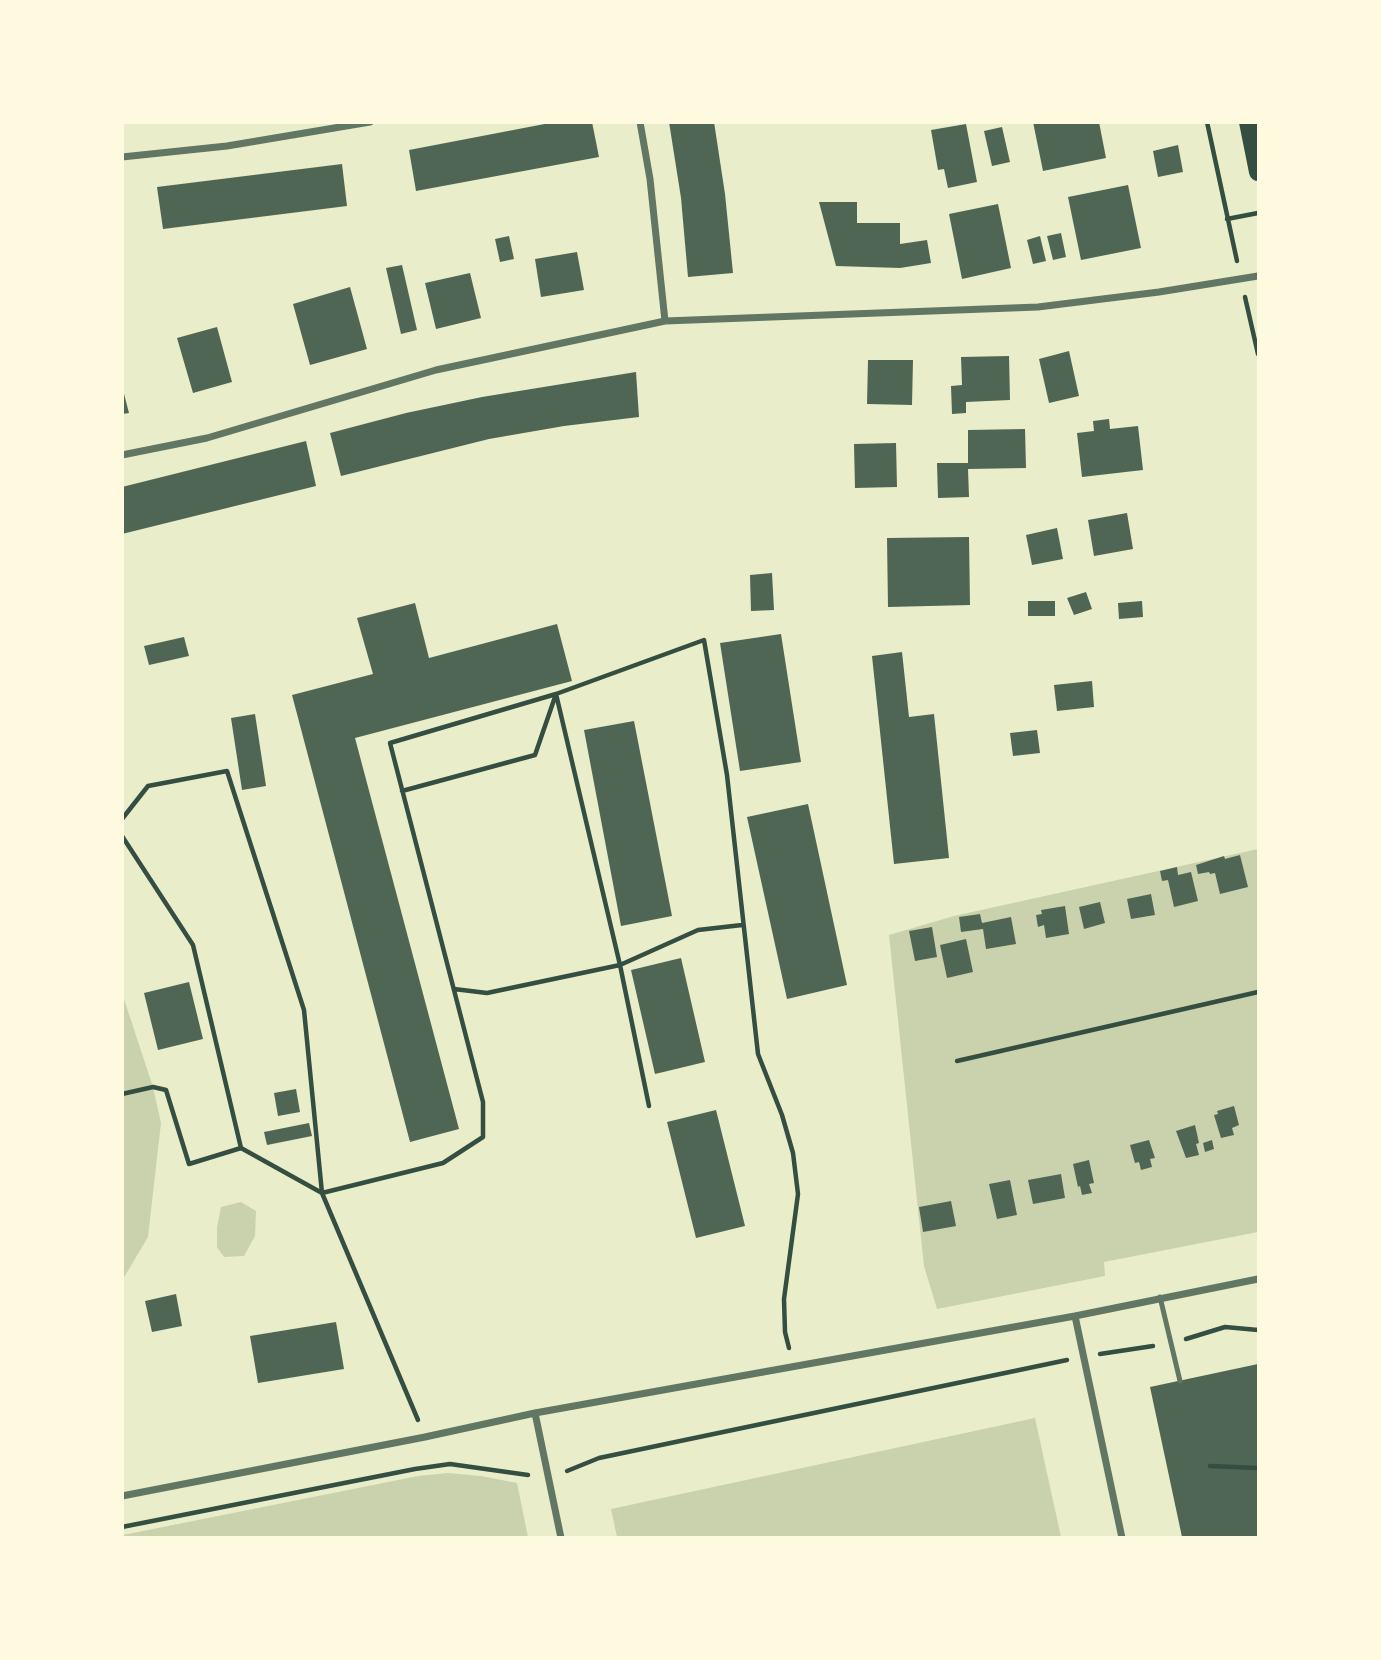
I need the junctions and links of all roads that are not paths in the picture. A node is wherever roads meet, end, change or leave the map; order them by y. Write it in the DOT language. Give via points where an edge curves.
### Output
graph roads {
  1 [pos="370,122"];
  2 [pos="639,122"];
  3 [pos="1248,122"];
  4 [pos="122,157"];
  5 [pos="1258,173"];
  6 [pos="1258,276"];
  7 [pos="665,321"];
  8 [pos="122,456"];
  9 [pos="1258,1279"];
  10 [pos="1160,1297"];
  11 [pos="1075,1316"];
  12 [pos="1180,1381"];
  13 [pos="535,1413"];
  14 [pos="122,1496"];
  15 [pos="561,1538"];
  16 [pos="1122,1538"];
  1 -- 4 [label="street" via="226,146"];
  2 -- 7 [label="street" via="650,179"];
  3 -- 5 [label="main road"];
  6 -- 7 [label="street" via="1038,307"];
  7 -- 8 [label="street" via="436,370 207,438"];
  9 -- 10 [label="street"];
  10 -- 11 [label="street"];
  10 -- 12 [label="lane"];
  11 -- 13 [label="street"];
  11 -- 16 [label="street"];
  13 -- 14 [label="street"];
  13 -- 15 [label="street"];
}
